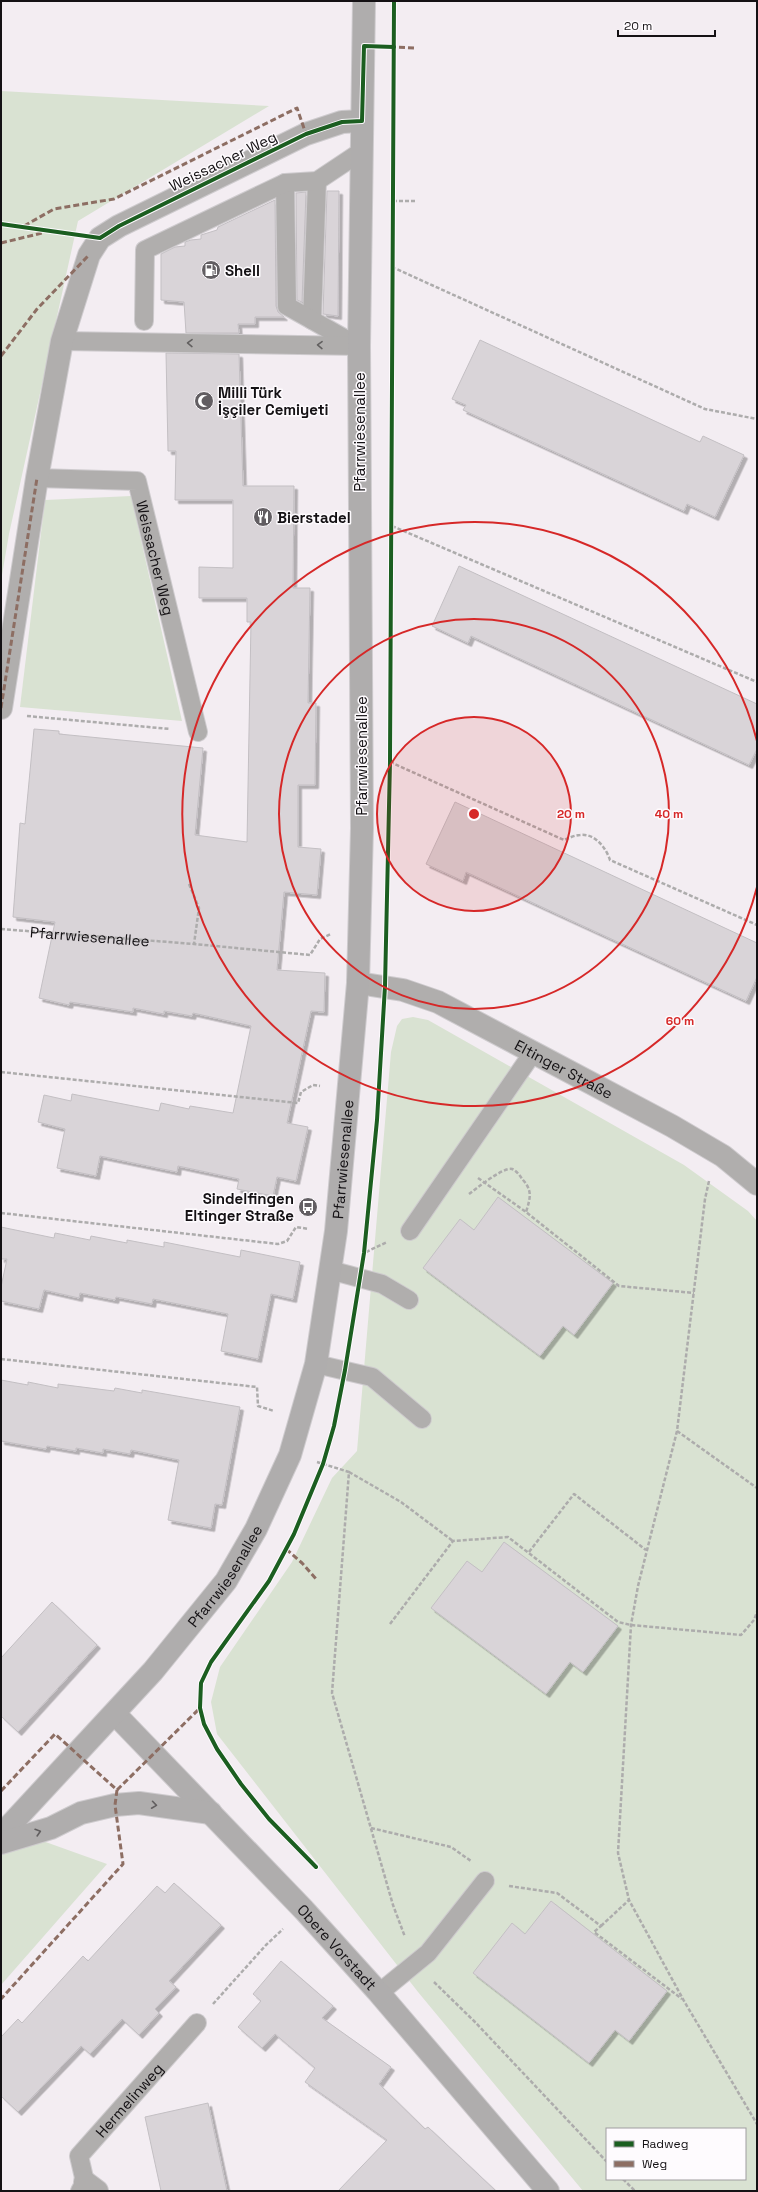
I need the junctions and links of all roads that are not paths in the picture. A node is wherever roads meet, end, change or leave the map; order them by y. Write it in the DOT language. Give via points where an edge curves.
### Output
graph roads {
  1 [pos="364,1"];
  2 [pos="362,120"];
  3 [pos="362,151"];
  4 [pos="317,181"];
  5 [pos="285,183"];
  6 [pos="312,320"];
  7 [pos="144,321"];
  8 [pos="62,341"];
  9 [pos="359,346"];
  10 [pos="37,478"];
  11 [pos="1,708"];
  12 [pos="198,732"];
  13 [pos="358,983"];
  14 [pos="532,1054"];
  15 [pos="754,1173"];
  16 [pos="410,1231"];
  17 [pos="330,1270"];
  18 [pos="409,1300"];
  19 [pos="316,1364"];
  20 [pos="422,1419"];
  21 [pos="115,1714"];
  22 [pos="211,1813"];
  23 [pos="1,1835"];
  24 [pos="1,1844"];
  25 [pos="488,1878"];
  26 [pos="379,1993"];
  27 [pos="197,2023"];
  28 [pos="87,2188"];
  29 [pos="548,2191"];
  1 -- 2 [label="main road, Pfarrwiesenallee"];
  2 -- 3 [label="main road, Pfarrwiesenallee"];
  2 -- 8 [label="street, Weissacher Weg" via="342,122 306,134 100,238 89,255"];
  3 -- 4 [label="lane"];
  3 -- 9 [label="main road, Pfarrwiesenallee"];
  4 -- 5 [label="lane"];
  4 -- 6 [label="lane"];
  5 -- 6 [label="lane" via="287,306"];
  5 -- 7 [label="lane" via="145,250"];
  6 -- 9 [label="lane"];
  9 -- 8 [label="lane, one-way"];
  8 -- 10 [label="street, Weissacher Weg"];
  9 -- 13 [label="main road, Pfarrwiesenallee" via="362,820"];
  10 -- 11 [label="street, Weissacher Weg"];
  10 -- 12 [label="lane, Weissacher Weg" via="137,481"];
  13 -- 14 [label="street, Eltinger Straße" via="403,990 438,1002"];
  13 -- 17 [label="main road, Pfarrwiesenallee" via="350,1088"];
  14 -- 15 [label="street, Eltinger Straße" via="672,1126"];
  14 -- 16 [label="lane"];
  17 -- 18 [label="lane" via="382,1284"];
  17 -- 19 [label="main road, Pfarrwiesenallee"];
  19 -- 20 [label="lane" via="372,1377"];
  19 -- 21 [label="main road, Pfarrwiesenallee" via="290,1455 256,1530 226,1581"];
  21 -- 22 [label="main road, Obere Vorstadt"];
  21 -- 23 [label="main road, Pfarrwiesenallee"];
  24 -- 22 [label="main road, one-way" via="51,1828 81,1813 115,1805 139,1803"];
  22 -- 26 [label="main road, Obere Vorstadt"];
  25 -- 26 [label="lane" via="428,1954"];
  26 -- 29 [label="main road, Obere Vorstadt"];
  27 -- 28 [label="lane, Hermelinweg" via="79,2156"];
}
